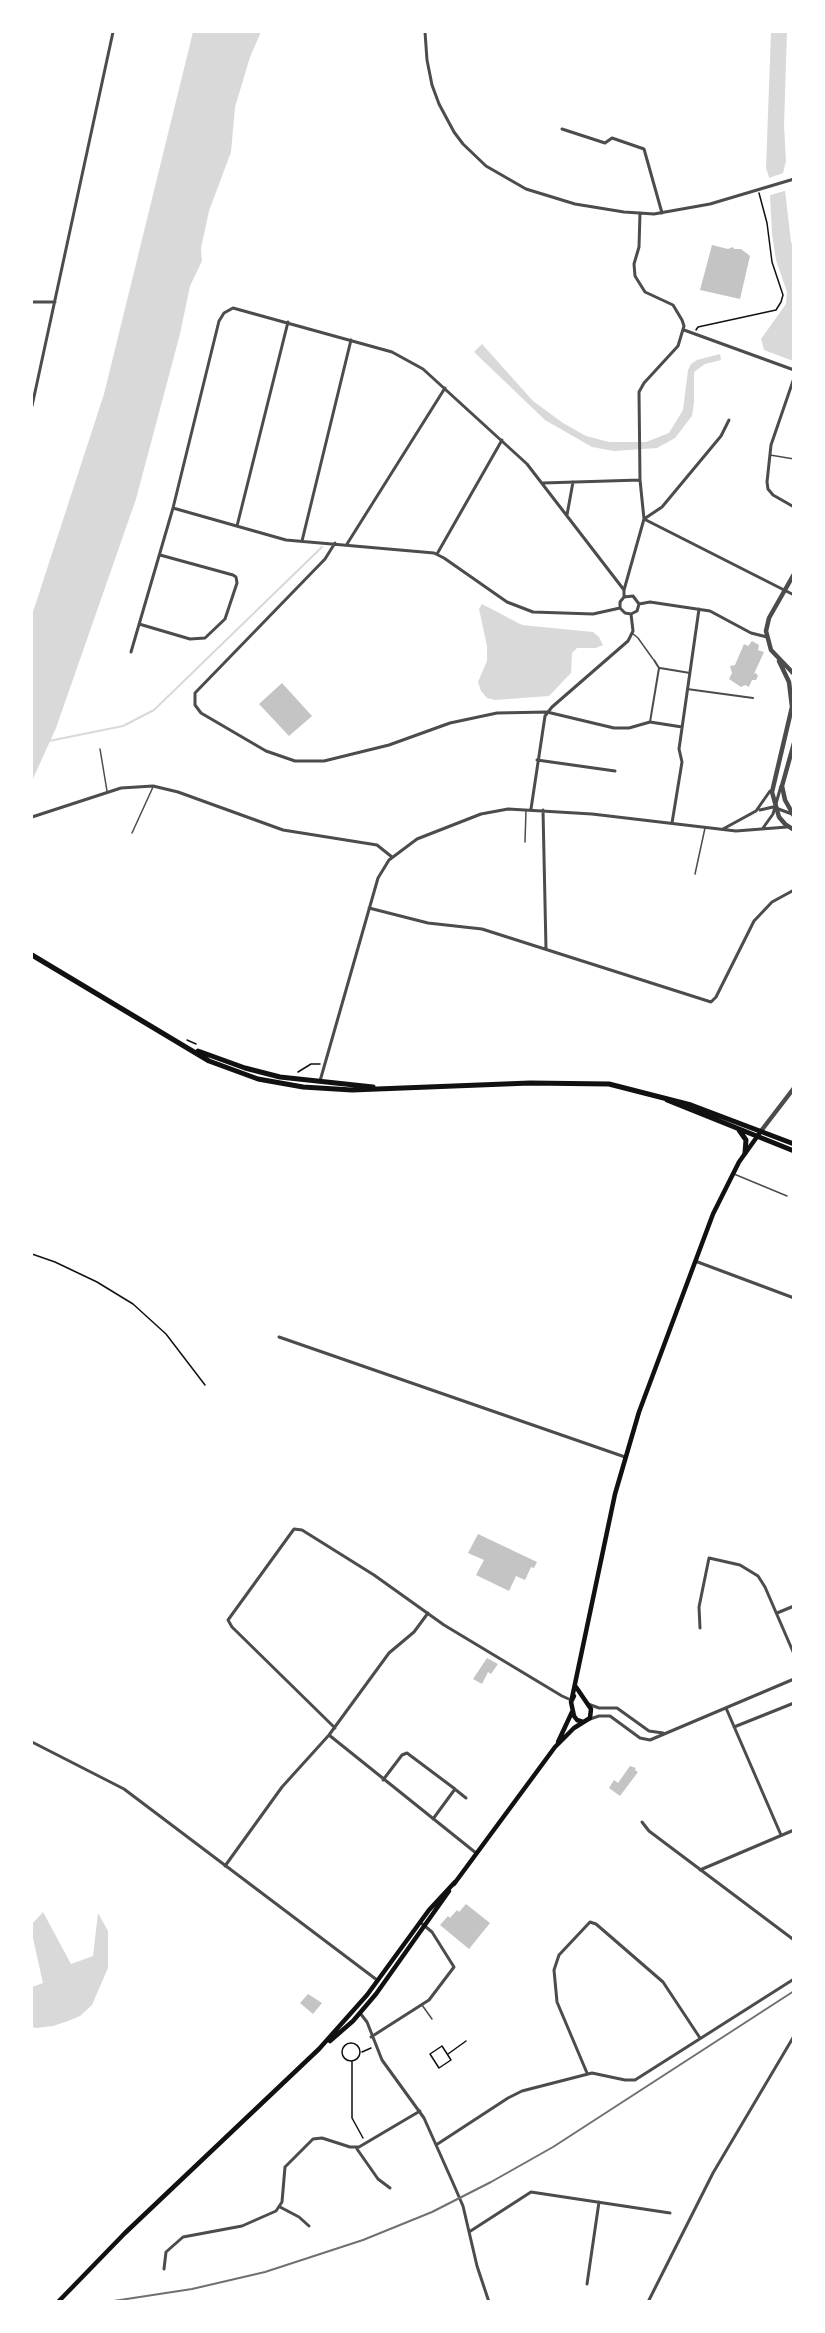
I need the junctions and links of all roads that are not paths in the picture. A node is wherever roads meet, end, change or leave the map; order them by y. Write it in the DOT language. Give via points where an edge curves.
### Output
graph roads {
  1 [pos="113,32"];
  2 [pos="425,32"];
  3 [pos="562,129"];
  4 [pos="794,179"];
  5 [pos="640,213"];
  6 [pos="662,213"];
  7 [pos="55,302"];
  8 [pos="32,303"];
  9 [pos="288,322"];
  10 [pos="684,330"];
  11 [pos="351,340"];
  12 [pos="794,370"];
  13 [pos="794,378"];
  14 [pos="445,388"];
  15 [pos="32,406"];
  16 [pos="729,420"];
  17 [pos="502,440"];
  18 [pos="769,455"];
  19 [pos="794,459"];
  20 [pos="640,480"];
  21 [pos="573,482"];
  22 [pos="543,483"];
  23 [pos="794,507"];
  24 [pos="173,508"];
  25 [pos="567,515"];
  26 [pos="644,519"];
  27 [pos="237,526"];
  28 [pos="302,541"];
  29 [pos="335,543"];
  30 [pos="347,544"];
  31 [pos="437,554"];
  32 [pos="160,555"];
  33 [pos="794,574"];
  34 [pos="785,589"];
  35 [pos="624,590"];
  36 [pos="794,595"];
  37 [pos="624,597"];
  38 [pos="639,604"];
  39 [pos="620,608"];
  40 [pos="699,609"];
  41 [pos="631,614"];
  42 [pos="139,624"];
  43 [pos="632,633"];
  44 [pos="767,637"];
  45 [pos="131,652"];
  46 [pos="654,660"];
  47 [pos="779,661"];
  48 [pos="659,668"];
  49 [pos="690,673"];
  50 [pos="794,674"];
  51 [pos="687,689"];
  52 [pos="793,694"];
  53 [pos="753,698"];
  54 [pos="547,712"];
  55 [pos="651,723"];
  56 [pos="682,727"];
  57 [pos="794,743"];
  58 [pos="100,749"];
  59 [pos="537,760"];
  60 [pos="615,771"];
  61 [pos="153,786"];
  62 [pos="772,786"];
  63 [pos="782,786"];
  64 [pos="107,792"];
  65 [pos="775,808"];
  66 [pos="528,809"];
  67 [pos="543,810"];
  68 [pos="756,811"];
  69 [pos="793,815"];
  70 [pos="32,817"];
  71 [pos="672,823"];
  72 [pos="705,828"];
  73 [pos="763,828"];
  74 [pos="791,829"];
  75 [pos="722,830"];
  76 [pos="132,833"];
  77 [pos="525,842"];
  78 [pos="392,858"];
  79 [pos="695,874"];
  80 [pos="794,890"];
  81 [pos="368,908"];
  82 [pos="546,949"];
  83 [pos="32,955"];
  84 [pos="319,1085"];
  85 [pos="794,1088"];
  86 [pos="655,1095"];
  87 [pos="738,1129"];
  88 [pos="759,1134"];
  89 [pos="794,1144"];
  90 [pos="794,1151"];
  91 [pos="745,1153"];
  92 [pos="733,1173"];
  93 [pos="787,1196"];
  94 [pos="695,1261"];
  95 [pos="794,1298"];
  96 [pos="279,1337"];
  97 [pos="625,1457"];
  98 [pos="794,1606"];
  99 [pos="429,1613"];
  100 [pos="777,1613"];
  101 [pos="700,1628"];
  102 [pos="794,1654"];
  103 [pos="794,1679"];
  104 [pos="576,1684"];
  105 [pos="582,1697"];
  106 [pos="572,1699"];
  107 [pos="794,1703"];
  108 [pos="587,1704"];
  109 [pos="726,1708"];
  110 [pos="573,1710"];
  111 [pos="586,1721"];
  112 [pos="335,1728"];
  113 [pos="734,1728"];
  114 [pos="664,1733"];
  115 [pos="330,1735"];
  116 [pos="32,1742"];
  117 [pos="555,1747"];
  118 [pos="383,1780"];
  119 [pos="455,1789"];
  120 [pos="466,1798"];
  121 [pos="433,1819"];
  122 [pos="642,1822"];
  123 [pos="794,1830"];
  124 [pos="781,1835"];
  125 [pos="476,1854"];
  126 [pos="225,1866"];
  127 [pos="700,1870"];
  128 [pos="422,1924"];
  129 [pos="794,1941"];
  130 [pos="794,1979"];
  131 [pos="380,1983"];
  132 [pos="422,2005"];
  133 [pos="358,2011"];
  134 [pos="432,2019"];
  135 [pos="794,2036"];
  136 [pos="371,2037"];
  137 [pos="700,2038"];
  138 [pos="587,2074"];
  139 [pos="420,2111"];
  140 [pos="436,2145"];
  141 [pos="356,2148"];
  142 [pos="390,2188"];
  143 [pos="599,2202"];
  144 [pos="280,2207"];
  145 [pos="670,2213"];
  146 [pos="309,2226"];
  147 [pos="469,2232"];
  148 [pos="164,2269"];
  149 [pos="587,2284"];
  150 [pos="58,2301"];
  151 [pos="489,2301"];
  152 [pos="648,2301"];
  1 -- 7 [label="street"];
  2 -- 5 [label="street" via="428,69 439,104 454,132 482,162 511,182 549,197"];
  3 -- 6 [label="street" via="605,143 612,138 644,149"];
  4 -- 6 [label="street" via="710,204"];
  5 -- 6 [label="street"];
  5 -- 10 [label="street" via="635,276 645,292 675,308"];
  7 -- 8 [label="street"];
  7 -- 15 [label="street"];
  9 -- 11 [label="street"];
  9 -- 24 [label="street" via="240,308 227,310 219,321"];
  9 -- 27 [label="street"];
  10 -- 12 [label="street"];
  10 -- 20 [label="street" via="676,349 640,388"];
  11 -- 14 [label="street" via="402,356"];
  11 -- 28 [label="street"];
  13 -- 18 [label="street"];
  14 -- 17 [label="street"];
  14 -- 30 [label="street"];
  16 -- 26 [label="street" via="721,436 662,507"];
  17 -- 22 [label="street"];
  17 -- 31 [label="street"];
  18 -- 19 [label="lane"];
  18 -- 23 [label="street" via="768,489"];
  20 -- 21 [label="street"];
  20 -- 26 [label="street"];
  21 -- 22 [label="street"];
  21 -- 25 [label="street"];
  22 -- 25 [label="street"];
  24 -- 27 [label="street"];
  24 -- 32 [label="street"];
  25 -- 35 [label="street"];
  26 -- 34 [label="street"];
  26 -- 35 [label="street"];
  27 -- 28 [label="street"];
  28 -- 29 [label="street"];
  29 -- 30 [label="street"];
  29 -- 54 [label="street" via="328,556 198,688 195,705 201,713 266,751 286,759 313,762 389,745 477,716"];
  30 -- 31 [label="street"];
  31 -- 39 [label="street" via="500,598 528,611 593,614"];
  32 -- 42 [label="street"];
  32 -- 42 [label="street" via="232,575 237,583 225,619 205,638 190,639"];
  33 -- 34 [label="street"];
  34 -- 36 [label="street"];
  34 -- 44 [label="street" via="769,618"];
  35 -- 37 [label="street"];
  37 -- 38 [label="street" via="634,597"];
  37 -- 39 [label="street"];
  38 -- 40 [label="street"];
  38 -- 41 [label="street"];
  39 -- 41 [label="street"];
  40 -- 44 [label="street"];
  40 -- 49 [label="street"];
  41 -- 43 [label="street"];
  42 -- 45 [label="street"];
  43 -- 46 [label="lane"];
  43 -- 54 [label="street"];
  44 -- 47 [label="street"];
  46 -- 48 [label="street"];
  47 -- 50 [label="street"];
  47 -- 52 [label="street"];
  48 -- 49 [label="street"];
  48 -- 55 [label="street"];
  49 -- 51 [label="street"];
  51 -- 53 [label="street"];
  51 -- 56 [label="street"];
  52 -- 62 [label="street"];
  54 -- 55 [label="street" via="614,728"];
  54 -- 59 [label="street"];
  55 -- 56 [label="street"];
  56 -- 71 [label="street" via="682,762"];
  57 -- 63 [label="street"];
  58 -- 64 [label="lane"];
  59 -- 60 [label="street"];
  59 -- 66 [label="street"];
  61 -- 64 [label="street"];
  61 -- 76 [label="lane"];
  61 -- 78 [label="street" via="283,830 373,844"];
  62 -- 65 [label="street"];
  62 -- 68 [label="street"];
  63 -- 65 [label="street"];
  63 -- 69 [label="street"];
  64 -- 70 [label="street"];
  65 -- 68 [label="street"];
  65 -- 69 [label="street"];
  65 -- 73 [label="street"];
  65 -- 74 [label="street"];
  66 -- 67 [label="street"];
  66 -- 77 [label="lane"];
  66 -- 78 [label="street" via="498,810 456,823 417,839"];
  67 -- 71 [label="street"];
  67 -- 82 [label="street"];
  68 -- 75 [label="street"];
  71 -- 72 [label="street"];
  72 -- 75 [label="street"];
  72 -- 79 [label="lane"];
  73 -- 74 [label="street"];
  73 -- 75 [label="street"];
  78 -- 81 [label="street" via="380,873"];
  80 -- 82 [label="street" via="772,902 754,921 711,1002"];
  81 -- 82 [label="street" via="428,923 479,928"];
  81 -- 84 [label="street"];
  83 -- 84 [label="main road" via="185,1042 209,1061 281,1084"];
  84 -- 86 [label="main road" via="392,1089 592,1082"];
  85 -- 88 [label="street"];
  86 -- 87 [label="main road"];
  86 -- 88 [label="main road" via="691,1105"];
  87 -- 88 [label="main road"];
  87 -- 91 [label="main road" via="746,1140"];
  88 -- 89 [label="main road"];
  88 -- 90 [label="main road"];
  88 -- 91 [label="main road"];
  91 -- 92 [label="main road"];
  92 -- 93 [label="lane"];
  92 -- 94 [label="main road"];
  94 -- 95 [label="street"];
  94 -- 97 [label="main road"];
  96 -- 97 [label="street"];
  97 -- 104 [label="main road"];
  98 -- 100 [label="street"];
  99 -- 106 [label="street"];
  99 -- 112 [label="street" via="414,1632 392,1649"];
  99 -- 112 [label="street" via="302,1530 290,1533 229,1622"];
  100 -- 101 [label="street" via="754,1574 740,1565 709,1558 699,1607"];
  100 -- 102 [label="street"];
  103 -- 109 [label="street"];
  104 -- 105 [label="main road"];
  104 -- 106 [label="main road"];
  105 -- 106 [label="main road" via="576,1695"];
  105 -- 108 [label="main road"];
  106 -- 110 [label="main road"];
  107 -- 113 [label="street"];
  108 -- 111 [label="main road" via="592,1713"];
  108 -- 114 [label="street" via="617,1708 652,1732"];
  109 -- 113 [label="street"];
  109 -- 114 [label="street"];
  110 -- 111 [label="main road" via="576,1719"];
  110 -- 117 [label="main road"];
  111 -- 114 [label="street" via="610,1716 645,1740"];
  111 -- 117 [label="main road"];
  112 -- 115 [label="street"];
  113 -- 124 [label="street"];
  115 -- 118 [label="street"];
  115 -- 126 [label="street" via="282,1787"];
  116 -- 126 [label="street" via="119,1786"];
  117 -- 125 [label="main road"];
  118 -- 119 [label="street" via="407,1753"];
  118 -- 121 [label="street"];
  119 -- 120 [label="street"];
  119 -- 121 [label="street"];
  121 -- 125 [label="street"];
  122 -- 127 [label="street"];
  123 -- 124 [label="street"];
  124 -- 127 [label="street"];
  125 -- 128 [label="main road"];
  126 -- 131 [label="street"];
  127 -- 129 [label="street"];
  128 -- 131 [label="main road"];
  128 -- 132 [label="street" via="432,1932 454,1967"];
  130 -- 137 [label="street"];
  131 -- 133 [label="main road"];
  132 -- 134 [label="lane"];
  132 -- 136 [label="street"];
  133 -- 136 [label="street"];
  133 -- 150 [label="main road"];
  135 -- 152 [label="street" via="713,2172"];
  136 -- 139 [label="street" via="385,2066"];
  137 -- 138 [label="street" via="635,2080"];
  137 -- 138 [label="street" via="663,1982 590,1922 559,1955 554,1970 557,2002"];
  138 -- 140 [label="street" via="518,2093"];
  139 -- 140 [label="street"];
  139 -- 141 [label="street"];
  140 -- 147 [label="street" via="461,2202"];
  141 -- 142 [label="street" via="378,2179"];
  141 -- 144 [label="street" via="319,2138 310,2141 285,2167"];
  143 -- 145 [label="street"];
  143 -- 147 [label="street" via="531,2192"];
  143 -- 149 [label="street"];
  144 -- 146 [label="street"];
  144 -- 148 [label="street" via="242,2226 183,2237 166,2252"];
  147 -- 151 [label="street"];
}
